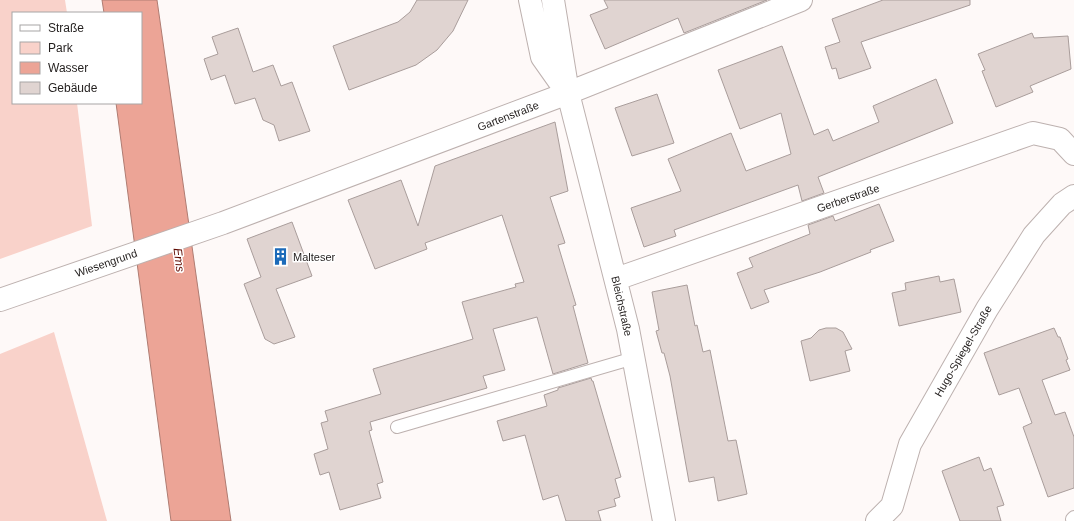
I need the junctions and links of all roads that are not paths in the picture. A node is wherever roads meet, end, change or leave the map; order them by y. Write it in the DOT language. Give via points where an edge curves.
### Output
graph roads {
  1 [pos="530,0"];
  2 [pos="553,0"];
  3 [pos="801,0"];
  4 [pos="568,93"];
  5 [pos="1074,154"];
  6 [pos="1074,196"];
  7 [pos="213,226"];
  8 [pos="616,279"];
  9 [pos="0,300"];
  10 [pos="634,358"];
  11 [pos="397,427"];
  12 [pos="664,521"];
  13 [pos="877,521"];
  1 -- 4 [label="street, Bleichstraße" via="542,57"];
  2 -- 4 [label="street, Bleichstraße"];
  3 -- 4 [label="street, Gartenstraße"];
  4 -- 7 [label="street, Gartenstraße"];
  4 -- 8 [label="street, Bleichstraße"];
  5 -- 8 [label="street, Gerberstraße" via="1060,139 1033,133"];
  6 -- 13 [label="street, Hugo-Spiegel-Straße" via="1062,204 1034,235 987,310 910,444 892,506"];
  7 -- 9 [label="street, Wiesengrund"];
  8 -- 10 [label="street, Bleichstraße"];
  10 -- 11 [label="lane"];
  10 -- 12 [label="street, Bleichstraße"];
}
